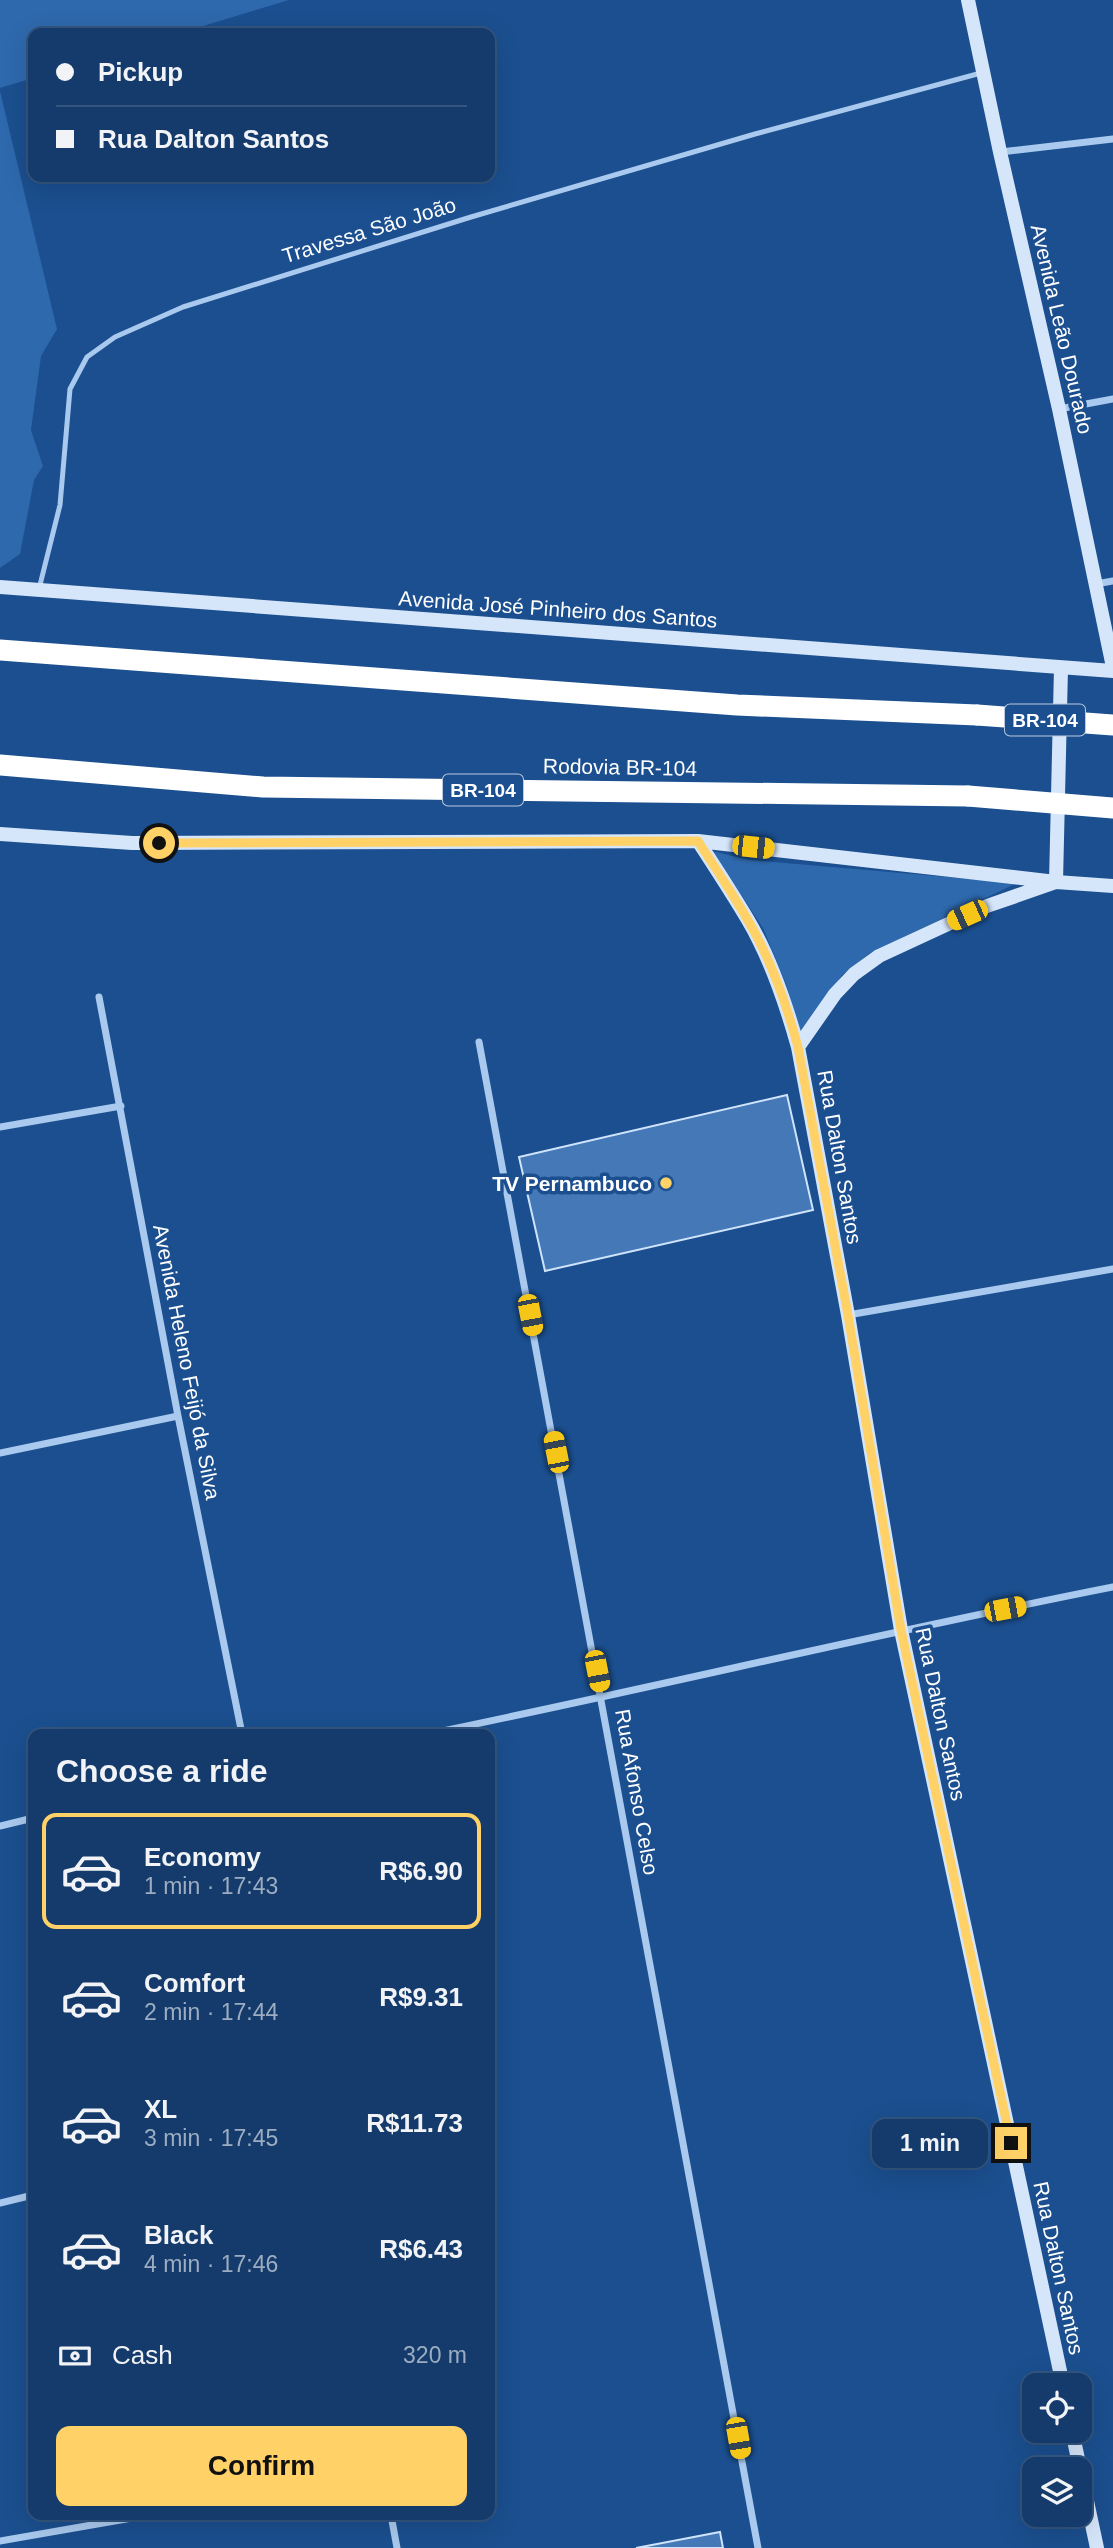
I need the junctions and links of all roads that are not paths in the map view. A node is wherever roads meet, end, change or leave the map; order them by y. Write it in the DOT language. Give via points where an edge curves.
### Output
graph roads {
  1 [pos="968,0"];
  2 [pos="985,72"];
  3 [pos="1113,139"];
  4 [pos="1000,152"];
  5 [pos="1113,399"];
  6 [pos="1059,409"];
  7 [pos="1113,580"];
  8 [pos="1096,584"];
  9 [pos="0,587"];
  10 [pos="38,590"];
  11 [pos="0,650"];
  12 [pos="1061,668"];
  13 [pos="1113,669"];
  14 [pos="1113,725"];
  15 [pos="0,765"];
  16 [pos="1113,808"];
  17 [pos="0,834"];
  18 [pos="698,841"];
  19 [pos="1056,882"];
  20 [pos="1113,886"];
  21 [pos="99,997"];
  22 [pos="479,1042"];
  23 [pos="798,1047"];
  24 [pos="121,1106"];
  25 [pos="0,1127"];
  26 [pos="1113,1269"];
  27 [pos="848,1315"];
  28 [pos="178,1416"];
  29 [pos="0,1453"];
  30 [pos="1113,1587"];
  31 [pos="901,1630"];
  32 [pos="602,1699"];
  33 [pos="241,1729"];
  34 [pos="453,1729"];
  35 [pos="28,1819"];
  36 [pos="0,1826"];
  37 [pos="28,2196"];
  38 [pos="0,2203"];
  39 [pos="1060,2373"];
  40 [pos="1075,2443"];
  41 [pos="120,2520"];
  42 [pos="392,2520"];
  43 [pos="0,2541"];
  44 [pos="397,2548"];
  45 [pos="758,2548"];
  46 [pos="1097,2548"];
  1 -- 2 [label="main road, Avenida Leão Dourado"];
  2 -- 4 [label="main road, Avenida Leão Dourado"];
  2 -- 10 [label="lane, Travessa São João" via="471,217 183,307 115,337 87,357 70,389 60,505"];
  3 -- 4 [label="street"];
  4 -- 6 [label="main road, Avenida Leão Dourado"];
  5 -- 6 [label="street"];
  6 -- 8 [label="main road, Avenida Leão Dourado"];
  7 -- 8 [label="street"];
  8 -- 13 [label="main road, Avenida Leão Dourado"];
  9 -- 10 [label="main road, Avenida José Pinheiro dos Santos"];
  10 -- 12 [label="main road, Avenida José Pinheiro dos Santos"];
  11 -- 14 [label="highway, BR-104, bridge" via="737,705"];
  12 -- 13 [label="main road, Avenida José Pinheiro dos Santos"];
  12 -- 19 [label="main road"];
  15 -- 16 [label="highway, Rodovia BR-104 / BR-104, bridge" via="263,787 968,796"];
  17 -- 18 [label="main road" via="132,843"];
  18 -- 19 [label="main road"];
  18 -- 23 [label="main road, Rua Dalton Santos" via="764,951"];
  19 -- 20 [label="main road"];
  19 -- 23 [label="main road" via="987,906 878,956 835,994"];
  21 -- 24 [label="street, Avenida Heleno Feijó da Silva"];
  22 -- 32 [label="street, Rua Afonso Celso"];
  23 -- 27 [label="main road, Rua Dalton Santos"];
  24 -- 25 [label="street"];
  24 -- 28 [label="street, Avenida Heleno Feijó da Silva"];
  26 -- 27 [label="street"];
  27 -- 31 [label="main road, Rua Dalton Santos"];
  28 -- 29 [label="street"];
  28 -- 33 [label="street, Avenida Heleno Feijó da Silva"];
  30 -- 31 [label="street"];
  31 -- 32 [label="street"];
  31 -- 39 [label="main road, Rua Dalton Santos"];
  32 -- 34 [label="street"];
  32 -- 45 [label="street, Rua Afonso Celso"];
  35 -- 36 [label="street"];
  37 -- 38 [label="street"];
  40 -- 46 [label="main road"];
  41 -- 43 [label="street"];
  42 -- 44 [label="street"];
}
